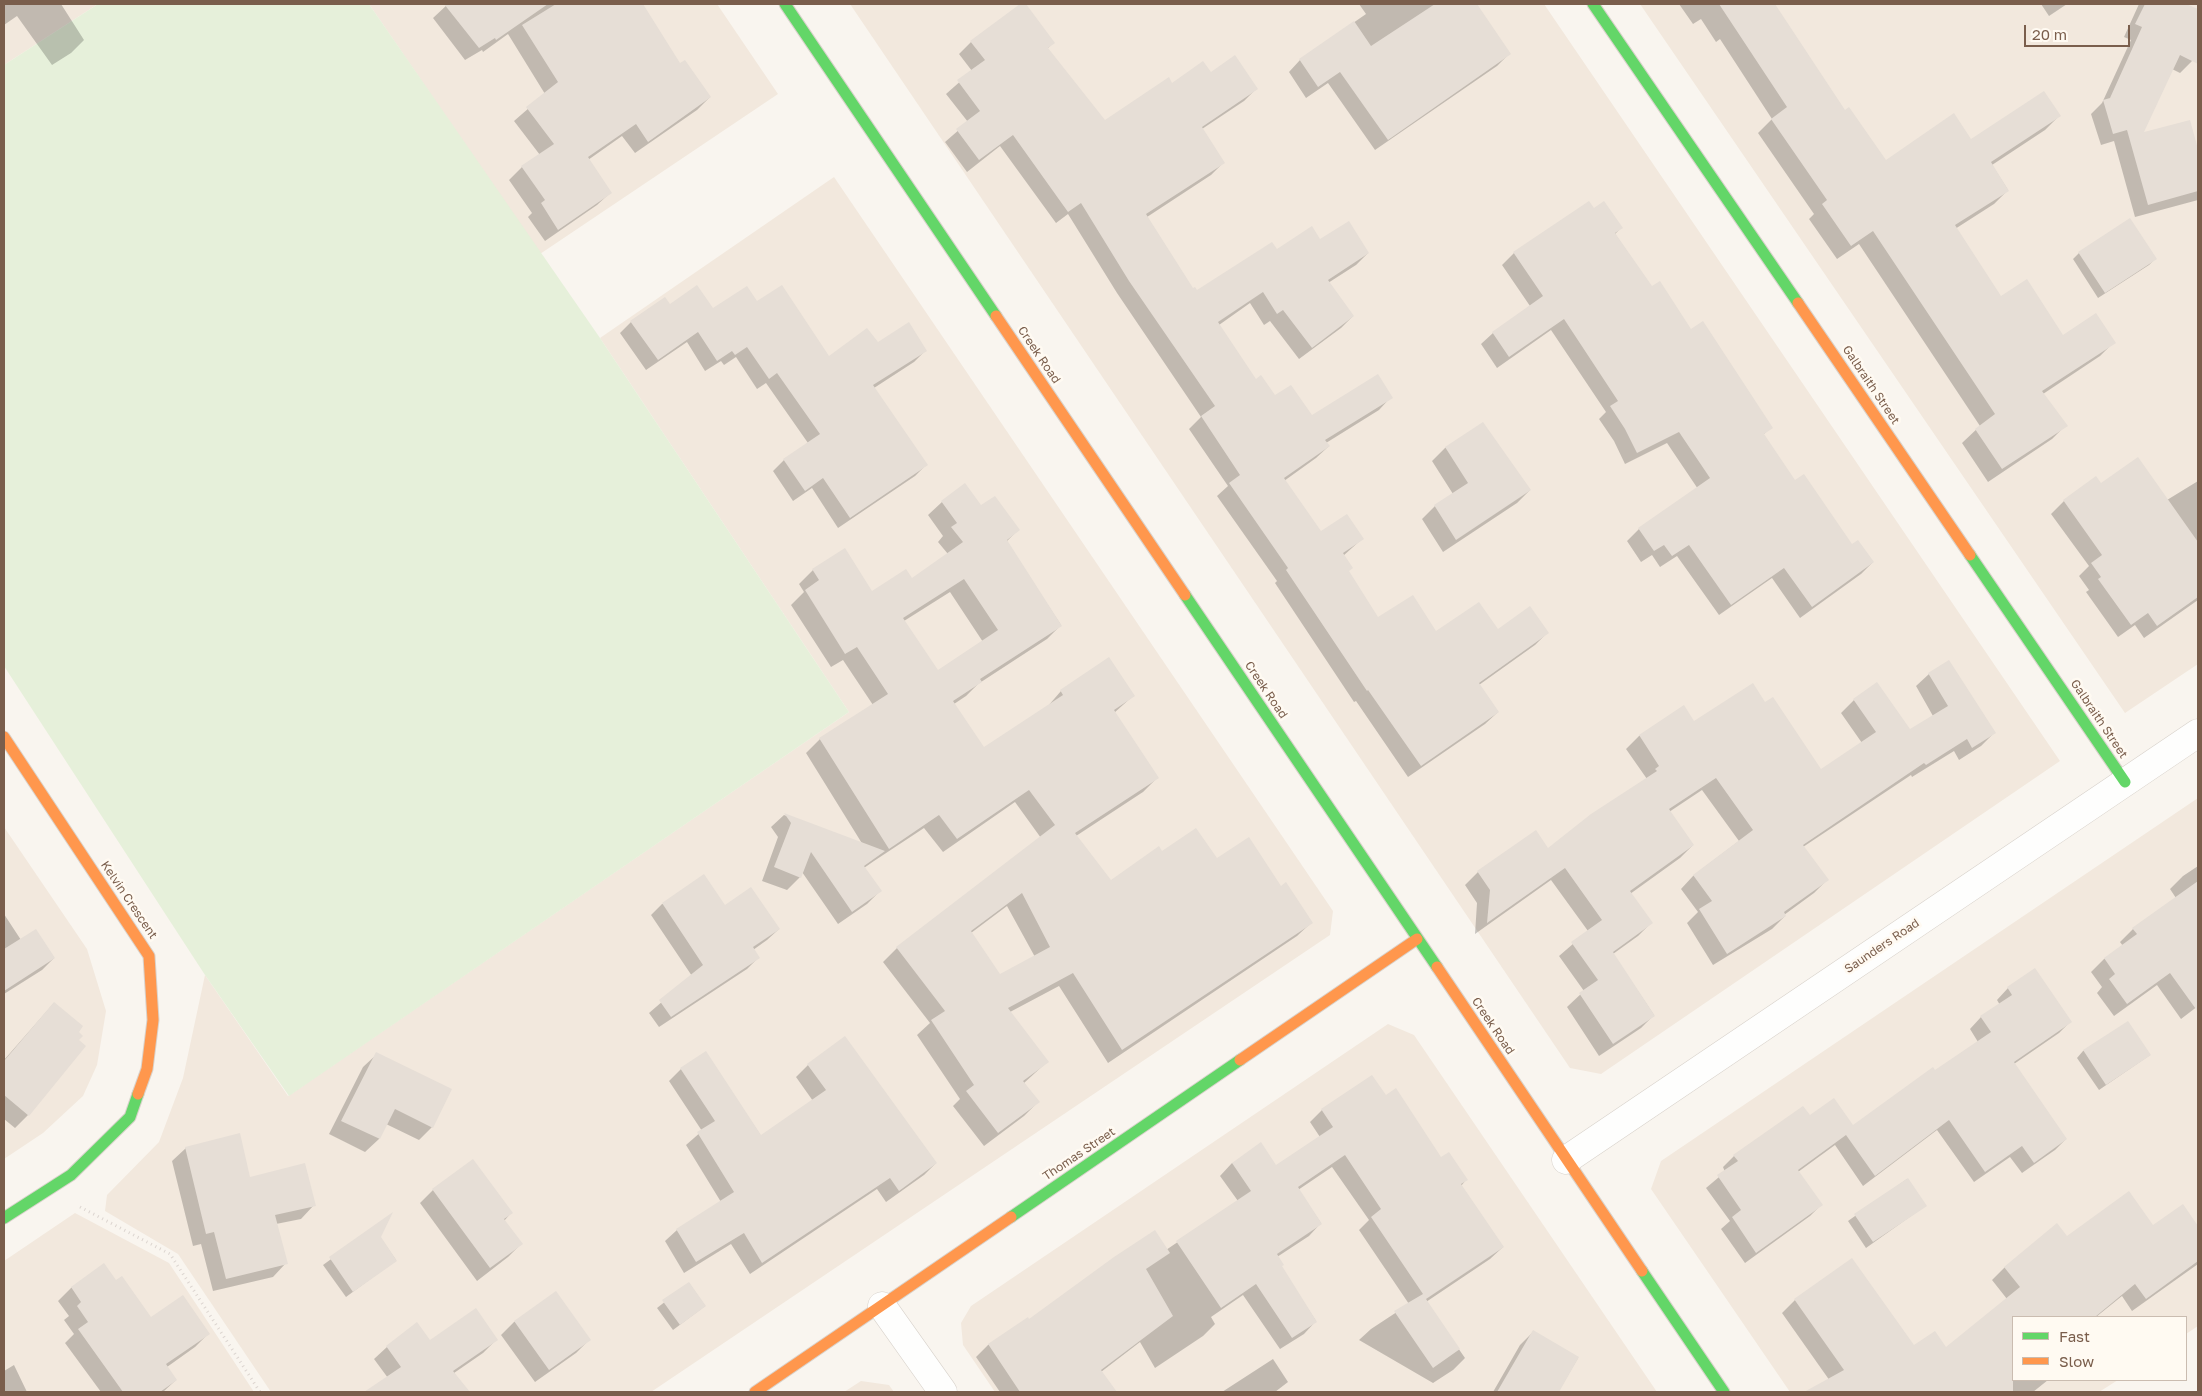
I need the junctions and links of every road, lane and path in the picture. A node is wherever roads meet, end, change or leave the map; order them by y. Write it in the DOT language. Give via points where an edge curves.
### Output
graph roads {
  1 [pos="785,4"];
  2 [pos="1593,4"];
  3 [pos="2198,733"];
  4 [pos="4,737"];
  5 [pos="2125,782"];
  6 [pos="1418,939"];
  7 [pos="1566,1160"];
  8 [pos="74,1204"];
  9 [pos="4,1218"];
  10 [pos="882,1306"];
  11 [pos="260,1392"];
  12 [pos="755,1392"];
  13 [pos="943,1392"];
  14 [pos="1724,1392"];
  1 -- 6 [label="street, Creek Road"];
  2 -- 5 [label="street, Galbraith Street"];
  3 -- 5 [label="street, Saunders Road"];
  4 -- 9 [label="street, Kelvin Crescent" via="149,956 153,1020 147,1069 130,1117 71,1175"];
  5 -- 7 [label="street, Saunders Road"];
  6 -- 7 [label="street, Creek Road"];
  6 -- 10 [label="street, Thomas Street"];
  7 -- 14 [label="street, Creek Road"];
  8 -- 11 [label="path" via="170,1254"];
  10 -- 12 [label="street, Thomas Street"];
  10 -- 13 [label="street"];
}
